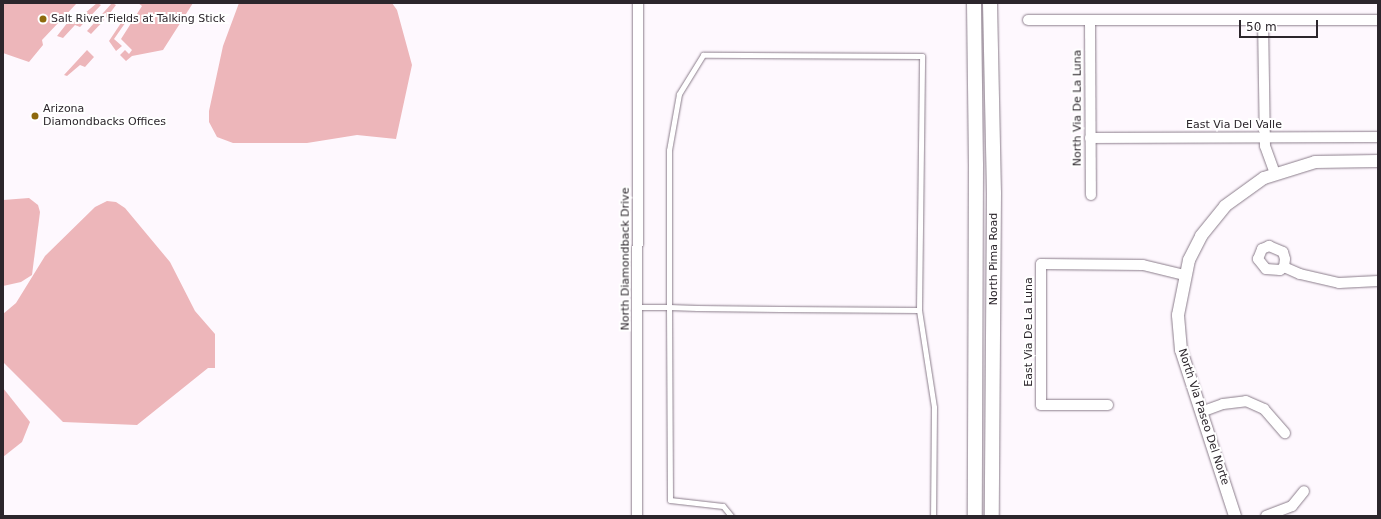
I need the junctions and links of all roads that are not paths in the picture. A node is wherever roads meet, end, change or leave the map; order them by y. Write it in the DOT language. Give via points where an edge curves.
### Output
graph roads {
  1 [pos="638,3"];
  2 [pos="974,3"];
  3 [pos="990,3"];
  4 [pos="1028,20"];
  5 [pos="1090,20"];
  6 [pos="1263,20"];
  7 [pos="1378,20"];
  8 [pos="1265,136"];
  9 [pos="1378,137"];
  10 [pos="1090,138"];
  11 [pos="1378,161"];
  12 [pos="1275,173"];
  13 [pos="1091,195"];
  14 [pos="1284,267"];
  15 [pos="1184,275"];
  16 [pos="1378,281"];
  17 [pos="638,306"];
  18 [pos="669,307"];
  19 [pos="919,310"];
  20 [pos="1108,405"];
  21 [pos="1201,412"];
  22 [pos="1285,433"];
  23 [pos="1304,491"];
  24 [pos="637,516"];
  25 [pos="730,516"];
  26 [pos="933,516"];
  27 [pos="975,516"];
  28 [pos="992,516"];
  29 [pos="1235,516"];
  30 [pos="1266,516"];
  1 -- 17 [label="street, North Diamondback Drive"];
  2 -- 27 [label="main road, North Pima Road"];
  3 -- 28 [label="main road, North Pima Road" via="994,193"];
  4 -- 5 [label="street"];
  5 -- 6 [label="street"];
  5 -- 10 [label="street, North Via De La Luna"];
  6 -- 7 [label="street"];
  6 -- 8 [label="street"];
  8 -- 9 [label="street, East Via Del Valle"];
  8 -- 10 [label="street, East Via Del Valle"];
  8 -- 12 [label="street" via="1267,155"];
  10 -- 13 [label="street, North Via De La Luna"];
  11 -- 12 [label="street, North Via Paseo Del Norte" via="1314,162"];
  12 -- 15 [label="street, North Via Paseo Del Norte" via="1235,196 1220,211 1201,236"];
  14 -- 16 [label="street" via="1300,274 1339,283"];
  15 -- 20 [label="street, East Via De La Luna" via="1143,265 1041,264 1041,405"];
  15 -- 21 [label="street, North Via Paseo Del Norte" via="1179,298 1178,334"];
  17 -- 18 [label="lane"];
  17 -- 24 [label="street, North Diamondback Drive"];
  18 -- 19 [label="lane"];
  18 -- 19 [label="lane" via="668,150 680,94 703,55 922,56"];
  18 -- 25 [label="lane" via="670,500 723,506"];
  19 -- 26 [label="lane" via="934,407"];
  21 -- 22 [label="street" via="1223,404 1246,401 1264,409"];
  21 -- 29 [label="street, North Via Paseo Del Norte"];
  23 -- 30 [label="street" via="1292,506"];
}
